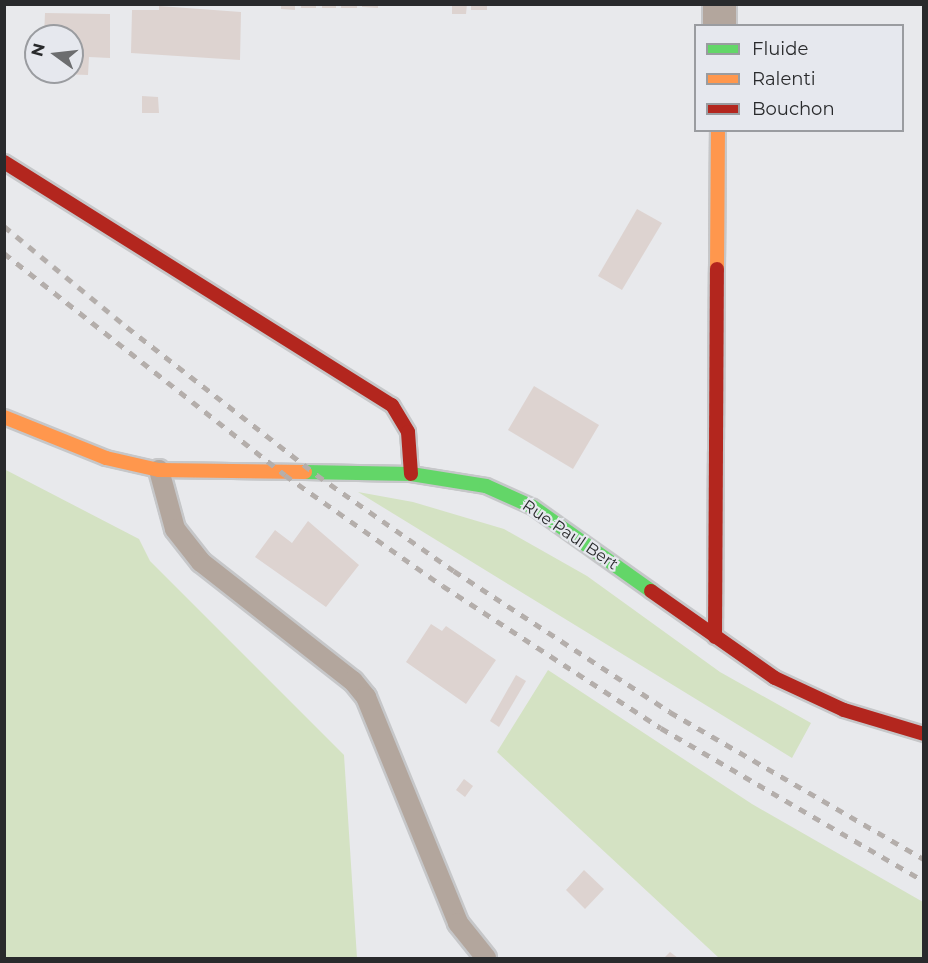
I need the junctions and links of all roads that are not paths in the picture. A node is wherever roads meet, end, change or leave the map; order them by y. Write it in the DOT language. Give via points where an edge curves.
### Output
graph roads {
  1 [pos="719,4"];
  2 [pos="719,24"];
  3 [pos="718,132"];
  4 [pos="4,162"];
  5 [pos="4,417"];
  6 [pos="159,470"];
  7 [pos="411,474"];
  8 [pos="715,637"];
  9 [pos="924,734"];
  10 [pos="486,958"];
  1 -- 2 [label="street"];
  3 -- 8 [label="street"];
  4 -- 7 [label="street" via="392,405 408,432"];
  5 -- 6 [label="street, Rue Paul Bert" via="106,458"];
  6 -- 7 [label="street, Rue Paul Bert"];
  6 -- 10 [label="lane" via="175,529 201,562 353,681 366,698 458,923"];
  7 -- 8 [label="street, Rue Paul Bert" via="486,486 533,507"];
  8 -- 9 [label="street, Rue Paul Bert" via="775,678 820,700"];
}
